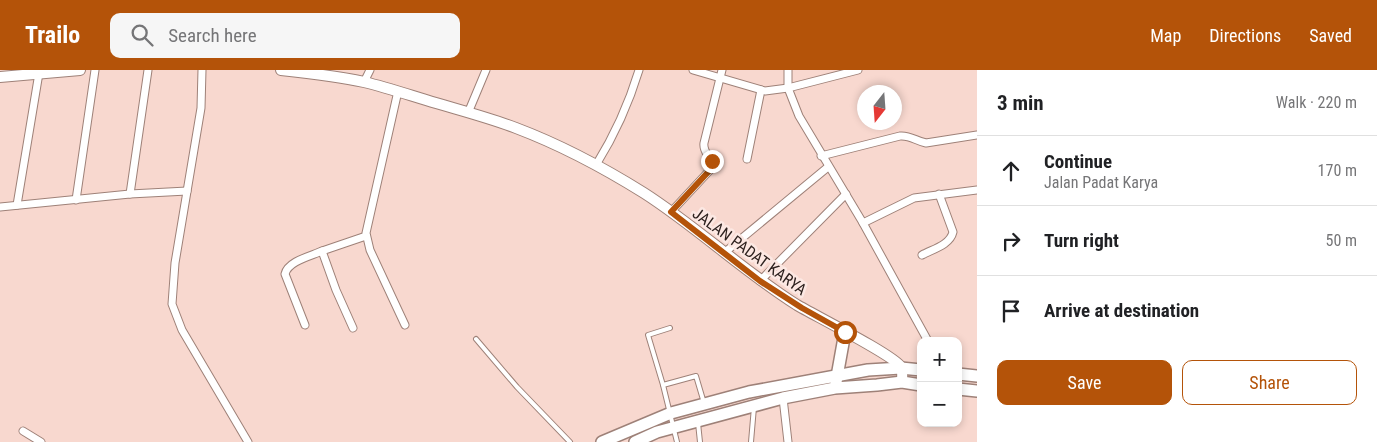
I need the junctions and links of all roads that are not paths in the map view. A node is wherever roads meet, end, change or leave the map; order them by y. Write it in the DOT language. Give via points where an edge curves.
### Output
graph roads {
  1 [pos="80,70"];
  2 [pos="95,70"];
  3 [pos="148,70"];
  4 [pos="202,70"];
  5 [pos="281,70"];
  6 [pos="370,70"];
  7 [pos="486,70"];
  8 [pos="639,70"];
  9 [pos="693,70"];
  10 [pos="722,70"];
  11 [pos="788,70"];
  12 [pos="858,70"];
  13 [pos="40,73"];
  14 [pos="0,76"];
  15 [pos="719,78"];
  16 [pos="364,82"];
  17 [pos="788,88"];
  18 [pos="761,90"];
  19 [pos="398,91"];
  20 [pos="468,113"];
  21 [pos="977,135"];
  22 [pos="822,156"];
  23 [pos="747,159"];
  24 [pos="596,165"];
  25 [pos="828,167"];
  26 [pos="977,190"];
  27 [pos="187,191"];
  28 [pos="130,194"];
  29 [pos="846,194"];
  30 [pos="939,194"];
  31 [pos="76,200"];
  32 [pos="17,205"];
  33 [pos="0,207"];
  34 [pos="671,212"];
  35 [pos="863,223"];
  36 [pos="366,236"];
  37 [pos="322,251"];
  38 [pos="724,253"];
  39 [pos="922,255"];
  40 [pos="760,281"];
  41 [pos="305,325"];
  42 [pos="405,325"];
  43 [pos="353,328"];
  44 [pos="670,328"];
  45 [pos="845,332"];
  46 [pos="926,337"];
  47 [pos="476,339"];
  48 [pos="902,368"];
  49 [pos="917,370"];
  50 [pos="962,374"];
  51 [pos="977,376"];
  52 [pos="836,382"];
  53 [pos="902,382"];
  54 [pos="917,384"];
  55 [pos="663,386"];
  56 [pos="962,389"];
  57 [pos="977,391"];
  58 [pos="783,398"];
  59 [pos="705,404"];
  60 [pos="754,405"];
  61 [pos="671,413"];
  62 [pos="698,421"];
  63 [pos="675,428"];
  64 [pos="23,431"];
  65 [pos="41,442"];
  66 [pos="248,442"];
  67 [pos="570,442"];
  68 [pos="602,442"];
  69 [pos="634,442"];
  70 [pos="677,442"];
  71 [pos="700,442"];
  72 [pos="751,442"];
  73 [pos="788,442"];
  1 -- 13 [label="street"];
  2 -- 31 [label="street"];
  3 -- 28 [label="street"];
  4 -- 27 [label="street" via="201,108"];
  5 -- 16 [label="street, JALAN PADAT KARYA"];
  6 -- 16 [label="street"];
  7 -- 20 [label="street"];
  8 -- 24 [label="street"];
  9 -- 15 [label="street"];
  10 -- 15 [label="street"];
  11 -- 17 [label="street"];
  12 -- 17 [label="street"];
  13 -- 14 [label="street"];
  13 -- 32 [label="street"];
  15 -- 18 [label="street"];
  15 -- 34 [label="street" via="703,148 712,166"];
  16 -- 19 [label="street, JALAN PADAT KARYA"];
  17 -- 18 [label="street"];
  17 -- 22 [label="street" via="799,116"];
  18 -- 23 [label="street"];
  19 -- 20 [label="street, JALAN PADAT KARYA"];
  19 -- 36 [label="street"];
  20 -- 24 [label="street, JALAN PADAT KARYA" via="517,128"];
  21 -- 22 [label="street" via="926,143 910,136 900,136"];
  22 -- 25 [label="street"];
  24 -- 34 [label="street, JALAN PADAT KARYA"];
  25 -- 29 [label="street"];
  25 -- 38 [label="street"];
  26 -- 30 [label="street"];
  27 -- 28 [label="street"];
  27 -- 66 [label="street" via="172,304 182,330"];
  28 -- 31 [label="street"];
  29 -- 35 [label="street"];
  29 -- 40 [label="street"];
  30 -- 35 [label="street" via="909,200"];
  30 -- 39 [label="street" via="952,237"];
  31 -- 32 [label="street"];
  32 -- 33 [label="street"];
  34 -- 38 [label="street, JALAN PADAT KARYA"];
  35 -- 46 [label="street"];
  36 -- 37 [label="street"];
  36 -- 42 [label="street"];
  37 -- 41 [label="street" via="291,265 284,274"];
  37 -- 43 [label="street"];
  38 -- 40 [label="street, JALAN PADAT KARYA"];
  40 -- 45 [label="street, JALAN PADAT KARYA"];
  44 -- 55 [label="lane" via="648,335"];
  45 -- 48 [label="street, JALAN PADAT KARYA" via="880,351"];
  45 -- 52 [label="main road"];
  47 -- 67 [label="lane"];
  48 -- 49 [label="main road"];
  48 -- 52 [label="main road" via="868,370"];
  48 -- 53 [label="street"];
  50 -- 51 [label="main road"];
  52 -- 53 [label="main road" via="877,385"];
  52 -- 58 [label="main road"];
  52 -- 59 [label="main road" via="749,392"];
  53 -- 54 [label="main road"];
  55 -- 59 [label="lane" via="696,376"];
  55 -- 61 [label="lane"];
  56 -- 57 [label="main road"];
  58 -- 60 [label="main road"];
  58 -- 73 [label="street"];
  59 -- 61 [label="main road"];
  60 -- 62 [label="main road"];
  60 -- 72 [label="lane"];
  61 -- 63 [label="lane"];
  61 -- 68 [label="main road"];
  62 -- 63 [label="main road"];
  62 -- 71 [label="lane"];
  63 -- 69 [label="main road"];
  63 -- 70 [label="lane"];
  64 -- 65 [label="street"];
}
